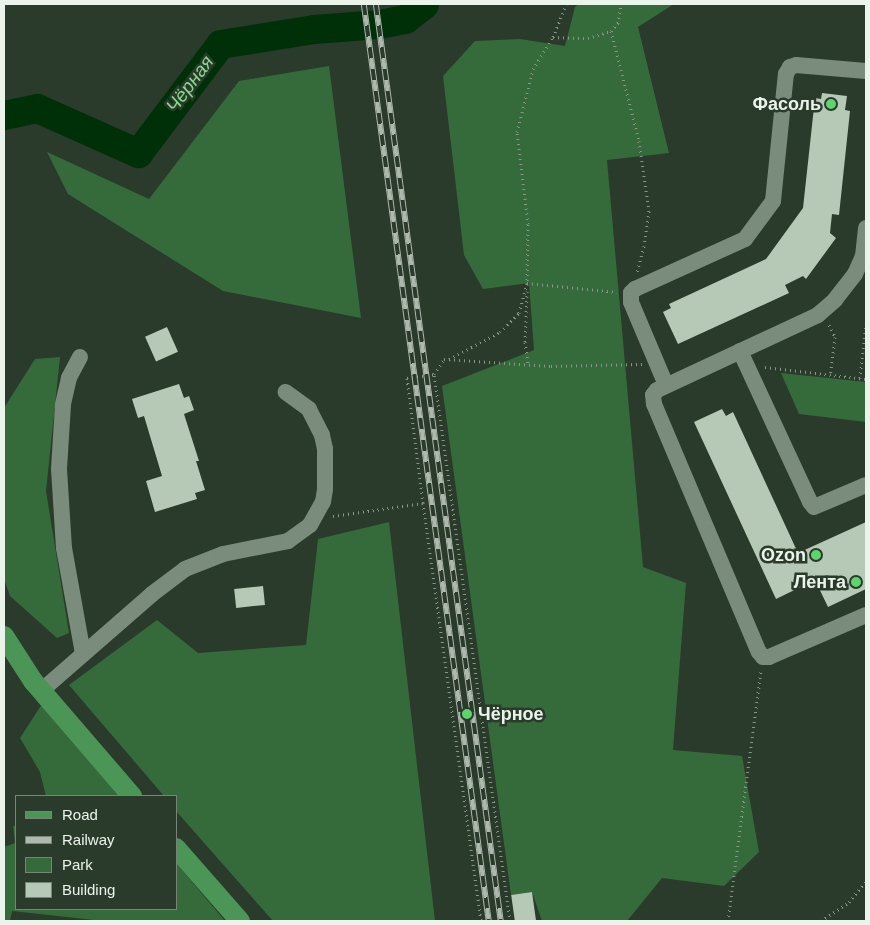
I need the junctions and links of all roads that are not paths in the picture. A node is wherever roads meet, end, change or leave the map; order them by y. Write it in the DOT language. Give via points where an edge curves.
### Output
graph roads {
  1 [pos="866,71"];
  2 [pos="866,228"];
  3 [pos="740,351"];
  4 [pos="80,357"];
  5 [pos="666,385"];
  6 [pos="286,392"];
  7 [pos="866,485"];
  8 [pos="866,615"];
  9 [pos="4,636"];
  10 [pos="4,650"];
  11 [pos="83,654"];
  12 [pos="22,666"];
  13 [pos="41,691"];
  14 [pos="131,795"];
  15 [pos="178,850"];
  16 [pos="240,921"];
  1 -- 5 [label="lane" via="790,67 786,74 773,201 745,240 635,289 631,294 631,302"];
  2 -- 3 [label="lane" via="863,256 856,274 835,300 818,314"];
  3 -- 5 [label="lane"];
  3 -- 7 [label="lane" via="814,507"];
  4 -- 11 [label="lane" via="69,378 63,405 59,469 64,548"];
  5 -- 8 [label="lane" via="653,395 654,404 762,657 770,657"];
  6 -- 11 [label="lane" via="309,409 323,442 327,464 323,502 310,525 288,541 223,554 185,569"];
  9 -- 12 [label="main road"];
  10 -- 12 [label="main road"];
  11 -- 13 [label="lane"];
  12 -- 13 [label="main road"];
  13 -- 14 [label="main road"];
  15 -- 16 [label="main road"];
}
